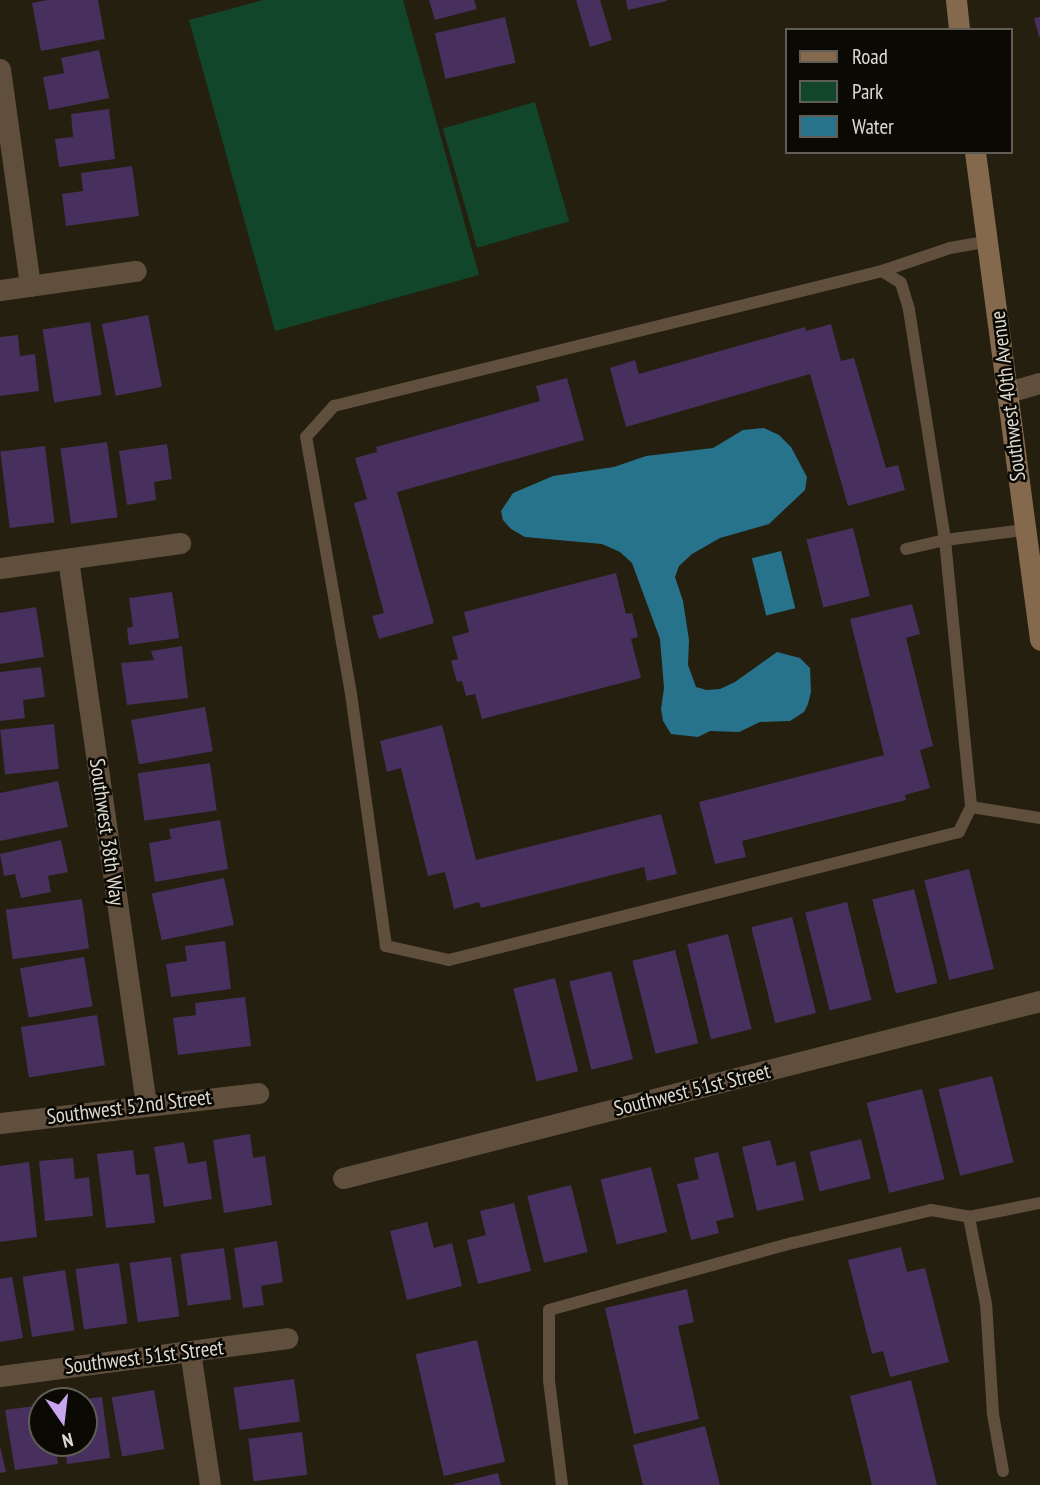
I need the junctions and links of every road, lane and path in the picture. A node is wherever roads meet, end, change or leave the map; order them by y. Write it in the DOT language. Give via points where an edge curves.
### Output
graph roads {
  1 [pos="956,0"];
  2 [pos="959,28"];
  3 [pos="0,69"];
  4 [pos="975,154"];
  5 [pos="989,241"];
  6 [pos="136,271"];
  7 [pos="882,271"];
  8 [pos="30,286"];
  9 [pos="0,290"];
  10 [pos="1040,383"];
  11 [pos="1008,392"];
  12 [pos="1024,530"];
  13 [pos="945,540"];
  14 [pos="180,543"];
  15 [pos="906,549"];
  16 [pos="68,559"];
  17 [pos="0,568"];
  18 [pos="1040,640"];
  19 [pos="971,807"];
  20 [pos="1040,818"];
  21 [pos="1040,1001"];
  22 [pos="258,1093"];
  23 [pos="146,1104"];
  24 [pos="0,1123"];
  25 [pos="343,1178"];
  26 [pos="1040,1203"];
  27 [pos="968,1217"];
  28 [pos="288,1338"];
  29 [pos="190,1351"];
  30 [pos="0,1376"];
  31 [pos="1003,1471"];
  32 [pos="210,1485"];
  33 [pos="562,1485"];
  1 -- 2 [label="street"];
  3 -- 8 [label="street"];
  4 -- 5 [label="street, Southwest 40th Avenue"];
  5 -- 7 [label="lane" via="950,248"];
  5 -- 11 [label="street, Southwest 40th Avenue"];
  6 -- 8 [label="street"];
  7 -- 13 [label="lane" via="901,283 909,310"];
  7 -- 19 [label="lane" via="334,406 306,437 351,694 386,946 449,960 958,832"];
  8 -- 9 [label="street"];
  10 -- 11 [label="street"];
  11 -- 12 [label="street, Southwest 40th Avenue"];
  12 -- 13 [label="lane"];
  12 -- 18 [label="street, Southwest 40th Avenue"];
  13 -- 15 [label="lane"];
  13 -- 19 [label="lane"];
  14 -- 16 [label="street"];
  16 -- 17 [label="street"];
  16 -- 23 [label="street, Southwest 38th Way"];
  19 -- 20 [label="lane"];
  21 -- 25 [label="street, Southwest 51st Street"];
  22 -- 23 [label="street, Southwest 52nd Street"];
  23 -- 24 [label="street, Southwest 52nd Street"];
  26 -- 27 [label="lane"];
  27 -- 31 [label="lane" via="986,1304 993,1414"];
  27 -- 33 [label="lane" via="931,1210 793,1242 549,1310 549,1380"];
  28 -- 29 [label="street, Southwest 51st Street"];
  29 -- 30 [label="street, Southwest 51st Street"];
  29 -- 32 [label="street"];
}
